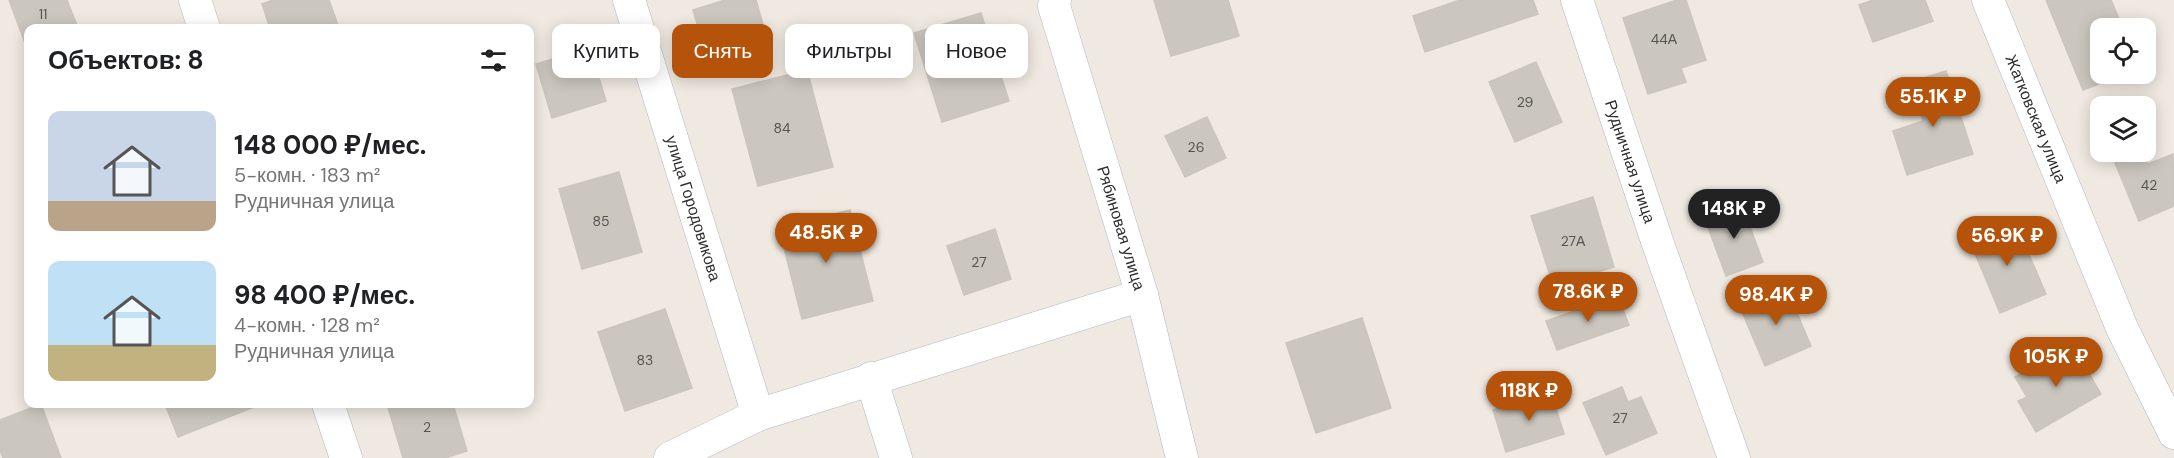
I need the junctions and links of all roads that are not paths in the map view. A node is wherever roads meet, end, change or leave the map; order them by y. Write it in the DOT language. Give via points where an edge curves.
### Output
graph roads {
  1 [pos="195,0"];
  2 [pos="629,0"];
  3 [pos="1055,0"];
  4 [pos="1577,0"];
  5 [pos="1988,0"];
  6 [pos="203,24"];
  7 [pos="1142,295"];
  8 [pos="871,378"];
  9 [pos="329,408"];
  10 [pos="759,415"];
  11 [pos="2174,433"];
  12 [pos="346,458"];
  13 [pos="670,458"];
  14 [pos="897,458"];
  15 [pos="1182,458"];
  16 [pos="1734,458"];
  1 -- 6 [label="street"];
  2 -- 10 [label="street, улица Городовикова"];
  3 -- 7 [label="street, Рябиновая улица"];
  4 -- 16 [label="street, Рудничная улица"];
  5 -- 11 [label="street, Жатковская улица" via="2122,328"];
  7 -- 8 [label="street"];
  7 -- 15 [label="street, Рябиновая улица"];
  8 -- 10 [label="street"];
  8 -- 14 [label="street"];
  9 -- 12 [label="street"];
  10 -- 13 [label="street"];
}
